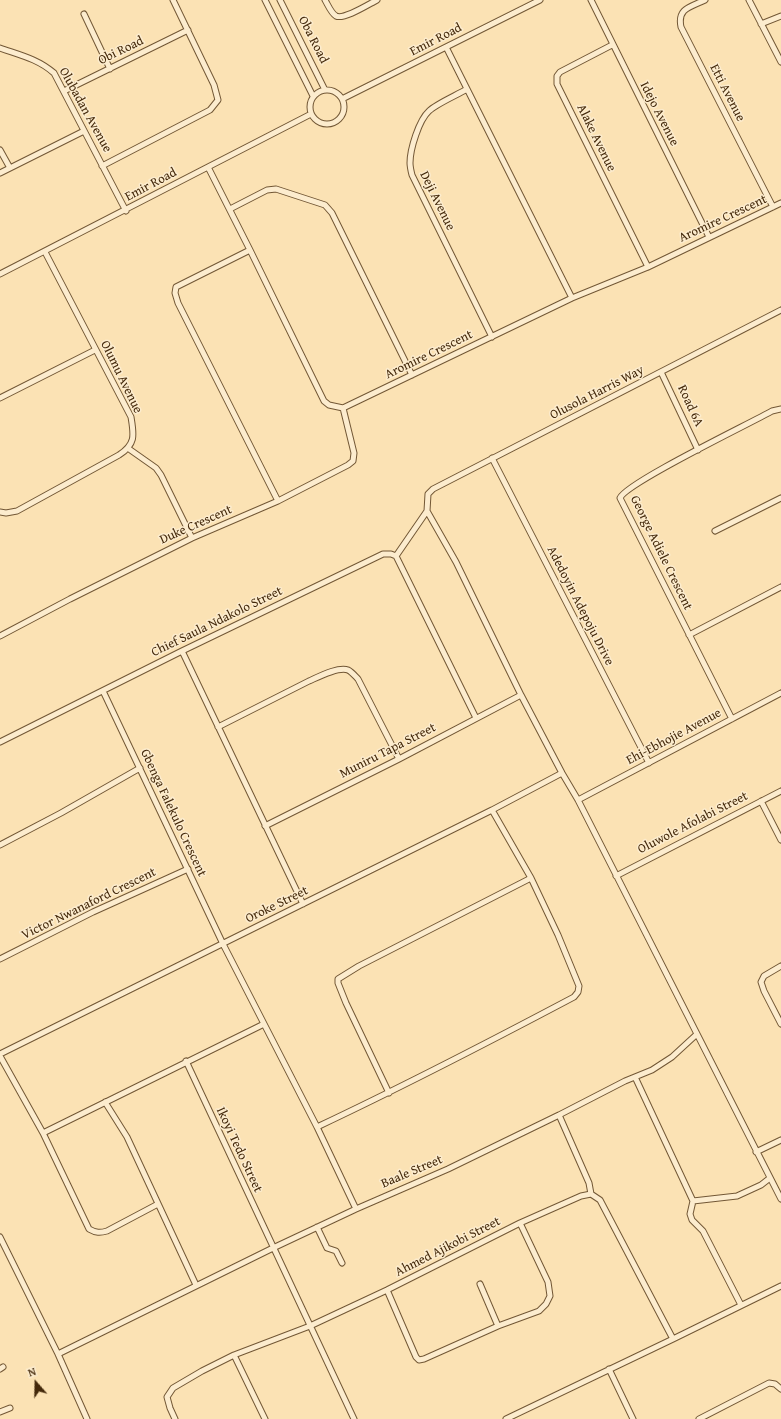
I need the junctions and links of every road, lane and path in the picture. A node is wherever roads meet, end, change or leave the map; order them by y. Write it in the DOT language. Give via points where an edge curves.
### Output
graph roads {
  1 [pos="173,0"];
  2 [pos="265,0"];
  3 [pos="280,0"];
  4 [pos="326,0"];
  5 [pos="377,0"];
  6 [pos="540,0"];
  7 [pos="591,0"];
  8 [pos="705,0"];
  9 [pos="749,0"];
  10 [pos="84,14"];
  11 [pos="781,16"];
  12 [pos="761,24"];
  13 [pos="188,30"];
  14 [pos="612,44"];
  15 [pos="446,47"];
  16 [pos="0,48"];
  17 [pos="781,62"];
  18 [pos="110,69"];
  19 [pos="326,90"];
  20 [pos="467,90"];
  21 [pos="64,91"];
  22 [pos="314,96"];
  23 [pos="342,99"];
  24 [pos="311,114"];
  25 [pos="84,130"];
  26 [pos="0,150"];
  27 [pos="102,166"];
  28 [pos="208,167"];
  29 [pos="10,168"];
  30 [pos="0,173"];
  31 [pos="781,203"];
  32 [pos="773,207"];
  33 [pos="230,209"];
  34 [pos="126,210"];
  35 [pos="709,237"];
  36 [pos="250,250"];
  37 [pos="45,252"];
  38 [pos="648,267"];
  39 [pos="0,274"];
  40 [pos="572,298"];
  41 [pos="781,310"];
  42 [pos="492,337"];
  43 [pos="96,350"];
  44 [pos="661,372"];
  45 [pos="412,375"];
  46 [pos="0,398"];
  47 [pos="343,408"];
  48 [pos="781,409"];
  49 [pos="129,449"];
  50 [pos="698,450"];
  51 [pos="492,458"];
  52 [pos="781,498"];
  53 [pos="278,501"];
  54 [pos="427,511"];
  55 [pos="0,512"];
  56 [pos="715,531"];
  57 [pos="192,538"];
  58 [pos="396,556"];
  59 [pos="781,587"];
  60 [pos="690,635"];
  61 [pos="0,636"];
  62 [pos="182,651"];
  63 [pos="103,691"];
  64 [pos="781,693"];
  65 [pos="521,695"];
  66 [pos="476,718"];
  67 [pos="732,719"];
  68 [pos="218,727"];
  69 [pos="0,742"];
  70 [pos="399,759"];
  71 [pos="649,763"];
  72 [pos="140,768"];
  73 [pos="562,773"];
  74 [pos="781,791"];
  75 [pos="578,800"];
  76 [pos="761,801"];
  77 [pos="492,810"];
  78 [pos="265,826"];
  79 [pos="781,840"];
  80 [pos="0,845"];
  81 [pos="188,869"];
  82 [pos="616,876"];
  83 [pos="531,878"];
  84 [pos="302,904"];
  85 [pos="223,944"];
  86 [pos="0,959"];
  87 [pos="781,966"];
  88 [pos="264,1024"];
  89 [pos="781,1024"];
  90 [pos="698,1034"];
  91 [pos="0,1055"];
  92 [pos="186,1061"];
  93 [pos="634,1077"];
  94 [pos="389,1093"];
  95 [pos="106,1102"];
  96 [pos="560,1115"];
  97 [pos="317,1127"];
  98 [pos="43,1133"];
  99 [pos="781,1140"];
  100 [pos="756,1152"];
  101 [pos="770,1178"];
  102 [pos="591,1194"];
  103 [pos="781,1199"];
  104 [pos="693,1201"];
  105 [pos="158,1204"];
  106 [pos="356,1209"];
  107 [pos="520,1223"];
  108 [pos="317,1227"];
  109 [pos="0,1237"];
  110 [pos="273,1248"];
  111 [pos="342,1263"];
  112 [pos="480,1284"];
  113 [pos="196,1285"];
  114 [pos="781,1286"];
  115 [pos="387,1290"];
  116 [pos="741,1305"];
  117 [pos="310,1326"];
  118 [pos="498,1326"];
  119 [pos="673,1339"];
  120 [pos="58,1354"];
  121 [pos="234,1355"];
  122 [pos="609,1369"];
  123 [pos="781,1389"];
  124 [pos="10,1408"];
  125 [pos="0,1412"];
  126 [pos="706,1418"];
  127 [pos="87,1419"];
  128 [pos="175,1419"];
  129 [pos="265,1419"];
  130 [pos="354,1419"];
  131 [pos="506,1419"];
  132 [pos="633,1419"];
  133 [pos="699,1419"];
  1 -- 13 [label="street"];
  2 -- 22 [label="street"];
  3 -- 19 [label="street, Oba Road"];
  4 -- 5 [label="street" via="337,17 344,17"];
  6 -- 15 [label="street, Emir Road"];
  7 -- 14 [label="street, Idejo Avenue"];
  8 -- 32 [label="street, Etti Avenue" via="684,10 679,19 681,27"];
  9 -- 12 [label="street"];
  10 -- 18 [label="street"];
  11 -- 12 [label="street"];
  12 -- 17 [label="street"];
  13 -- 18 [label="street, Obi Road"];
  13 -- 27 [label="street" via="214,85 218,100 215,106"];
  14 -- 35 [label="street, Idejo Avenue"];
  14 -- 38 [label="street, Alake Avenue" via="560,72 557,84"];
  15 -- 20 [label="street"];
  15 -- 23 [label="street, Emir Road"];
  16 -- 21 [label="street, Olubadan Avenue" via="45,65 54,73"];
  18 -- 21 [label="street, Obi Road"];
  19 -- 22 [label="street"];
  19 -- 23 [label="street" via="335,92"];
  20 -- 40 [label="street"];
  20 -- 42 [label="street, Deji Avenue" via="429,111 420,124 410,154 410,164 412,175"];
  21 -- 25 [label="street, Olubadan Avenue"];
  22 -- 24 [label="street" via="310,105"];
  23 -- 24 [label="street" via="344,110 334,122 323,124"];
  24 -- 28 [label="street, Emir Road"];
  25 -- 27 [label="street, Olubadan Avenue"];
  25 -- 29 [label="street"];
  26 -- 29 [label="street"];
  27 -- 34 [label="street, Olubadan Avenue"];
  28 -- 33 [label="street"];
  28 -- 34 [label="street, Emir Road"];
  29 -- 30 [label="street"];
  31 -- 32 [label="street, Aromire Crescent"];
  32 -- 35 [label="street, Aromire Crescent"];
  33 -- 36 [label="street"];
  33 -- 45 [label="street" via="267,190 285,192 325,205 332,213"];
  34 -- 37 [label="street, Emir Road"];
  35 -- 38 [label="street, Aromire Crescent"];
  36 -- 47 [label="street" via="324,401 329,405"];
  36 -- 53 [label="street" via="176,287 175,293"];
  37 -- 39 [label="street, Emir Road"];
  37 -- 43 [label="street, Olumu Avenue"];
  38 -- 40 [label="street, Aromire Crescent"];
  40 -- 42 [label="street, Aromire Crescent"];
  41 -- 44 [label="street, Olusola Harris Way"];
  42 -- 45 [label="street, Aromire Crescent"];
  43 -- 46 [label="street"];
  43 -- 49 [label="street, Olumu Avenue" via="131,417 133,433"];
  44 -- 50 [label="street, Road 6A"];
  44 -- 51 [label="street, Olusola Harris Way"];
  45 -- 47 [label="street, Aromire Crescent"];
  47 -- 53 [label="street, Duke Crescent" via="354,453 352,461"];
  48 -- 50 [label="street, George Adiele Crescent"];
  49 -- 55 [label="street" via="17,511"];
  49 -- 57 [label="street" via="156,468 161,475"];
  50 -- 60 [label="street, George Adiele Crescent" via="629,488 620,498"];
  51 -- 54 [label="street, Olusola Harris Way" via="433,489 428,494"];
  51 -- 71 [label="street, Adedoyin Adepoju Drive"];
  52 -- 56 [label="street"];
  53 -- 57 [label="street, Duke Crescent"];
  54 -- 58 [label="street"];
  54 -- 65 [label="street" via="456,562"];
  57 -- 61 [label="street, Duke Crescent"];
  58 -- 62 [label="street, Chief Saula Ndakolo Street" via="383,554"];
  58 -- 66 [label="street"];
  59 -- 60 [label="street"];
  60 -- 67 [label="street, George Adiele Crescent"];
  62 -- 63 [label="street, Chief Saula Ndakolo Street"];
  62 -- 68 [label="street"];
  63 -- 69 [label="street, Chief Saula Ndakolo Street"];
  63 -- 72 [label="street, Gbenga Falekulo Crescent"];
  64 -- 67 [label="street, Ehi-Ebhojie Avenue"];
  65 -- 66 [label="street, Muniru Tapa Street"];
  65 -- 73 [label="street"];
  66 -- 70 [label="street, Muniru Tapa Street"];
  67 -- 71 [label="street, Ehi-Ebhojie Avenue"];
  68 -- 70 [label="street" via="316,678 341,669 349,670 358,679"];
  68 -- 78 [label="street"];
  70 -- 78 [label="street, Muniru Tapa Street"];
  71 -- 75 [label="street, Ehi-Ebhojie Avenue"];
  72 -- 80 [label="street"];
  72 -- 81 [label="street, Gbenga Falekulo Crescent"];
  73 -- 75 [label="street"];
  73 -- 77 [label="street, Oroke Street"];
  74 -- 76 [label="street, Oluwole Afolabi Street"];
  75 -- 82 [label="street"];
  76 -- 79 [label="street"];
  76 -- 82 [label="street, Oluwole Afolabi Street"];
  77 -- 83 [label="street"];
  77 -- 84 [label="street, Oroke Street"];
  78 -- 84 [label="street"];
  81 -- 85 [label="street, Gbenga Falekulo Crescent"];
  81 -- 86 [label="street, Victor Nwanaford Crescent" via="93,912"];
  82 -- 90 [label="street"];
  83 -- 94 [label="street" via="558,935 579,986 578,992 574,997"];
  83 -- 94 [label="street" via="338,979 346,1003"];
  84 -- 85 [label="street, Oroke Street"];
  85 -- 88 [label="street, Gbenga Falekulo Crescent"];
  85 -- 91 [label="street, Oroke Street"];
  87 -- 89 [label="street" via="764,976 761,982"];
  88 -- 92 [label="street"];
  88 -- 97 [label="street, Gbenga Falekulo Crescent"];
  90 -- 93 [label="street, Baale Street" via="672,1057 652,1070"];
  90 -- 100 [label="street"];
  91 -- 98 [label="street"];
  92 -- 95 [label="street"];
  92 -- 110 [label="street, Ikoyi Tedo Street"];
  93 -- 96 [label="street, Baale Street"];
  93 -- 104 [label="street"];
  94 -- 97 [label="street"];
  95 -- 98 [label="street"];
  95 -- 105 [label="street" via="127,1137"];
  96 -- 102 [label="street" via="589,1183"];
  96 -- 106 [label="street, Baale Street" via="448,1169"];
  97 -- 106 [label="street, Gbenga Falekulo Crescent"];
  98 -- 105 [label="street" via="89,1229 96,1233 107,1231"];
  99 -- 100 [label="street"];
  100 -- 101 [label="street"];
  101 -- 103 [label="street"];
  101 -- 104 [label="street" via="737,1196"];
  102 -- 107 [label="street, Ahmed Ajikobi Street"];
  102 -- 119 [label="street" via="600,1200"];
  104 -- 116 [label="street" via="690,1214 692,1220 703,1231"];
  105 -- 113 [label="street"];
  106 -- 108 [label="street, Baale Street"];
  107 -- 115 [label="street, Ahmed Ajikobi Street"];
  107 -- 118 [label="street" via="548,1282 550,1296 539,1311"];
  108 -- 110 [label="street, Baale Street"];
  108 -- 111 [label="street" via="327,1248 336,1251"];
  109 -- 120 [label="street"];
  110 -- 113 [label="street, Baale Street"];
  110 -- 117 [label="street, Ikoyi Tedo Street"];
  112 -- 118 [label="street"];
  113 -- 120 [label="street, Baale Street"];
  114 -- 116 [label="street"];
  115 -- 117 [label="street, Ahmed Ajikobi Street"];
  115 -- 118 [label="street" via="419,1360"];
  116 -- 119 [label="street"];
  117 -- 121 [label="street, Ahmed Ajikobi Street"];
  117 -- 130 [label="street, Ikoyi Tedo Street"];
  119 -- 122 [label="street"];
  120 -- 127 [label="street"];
  121 -- 128 [label="street, Ahmed Ajikobi Street" via="173,1388 167,1397"];
  121 -- 129 [label="street"];
  122 -- 131 [label="street"];
  122 -- 132 [label="street"];
  123 -- 126 [label="street" via="769,1383"];
  124 -- 125 [label="street"];
  126 -- 133 [label="street"];
}
